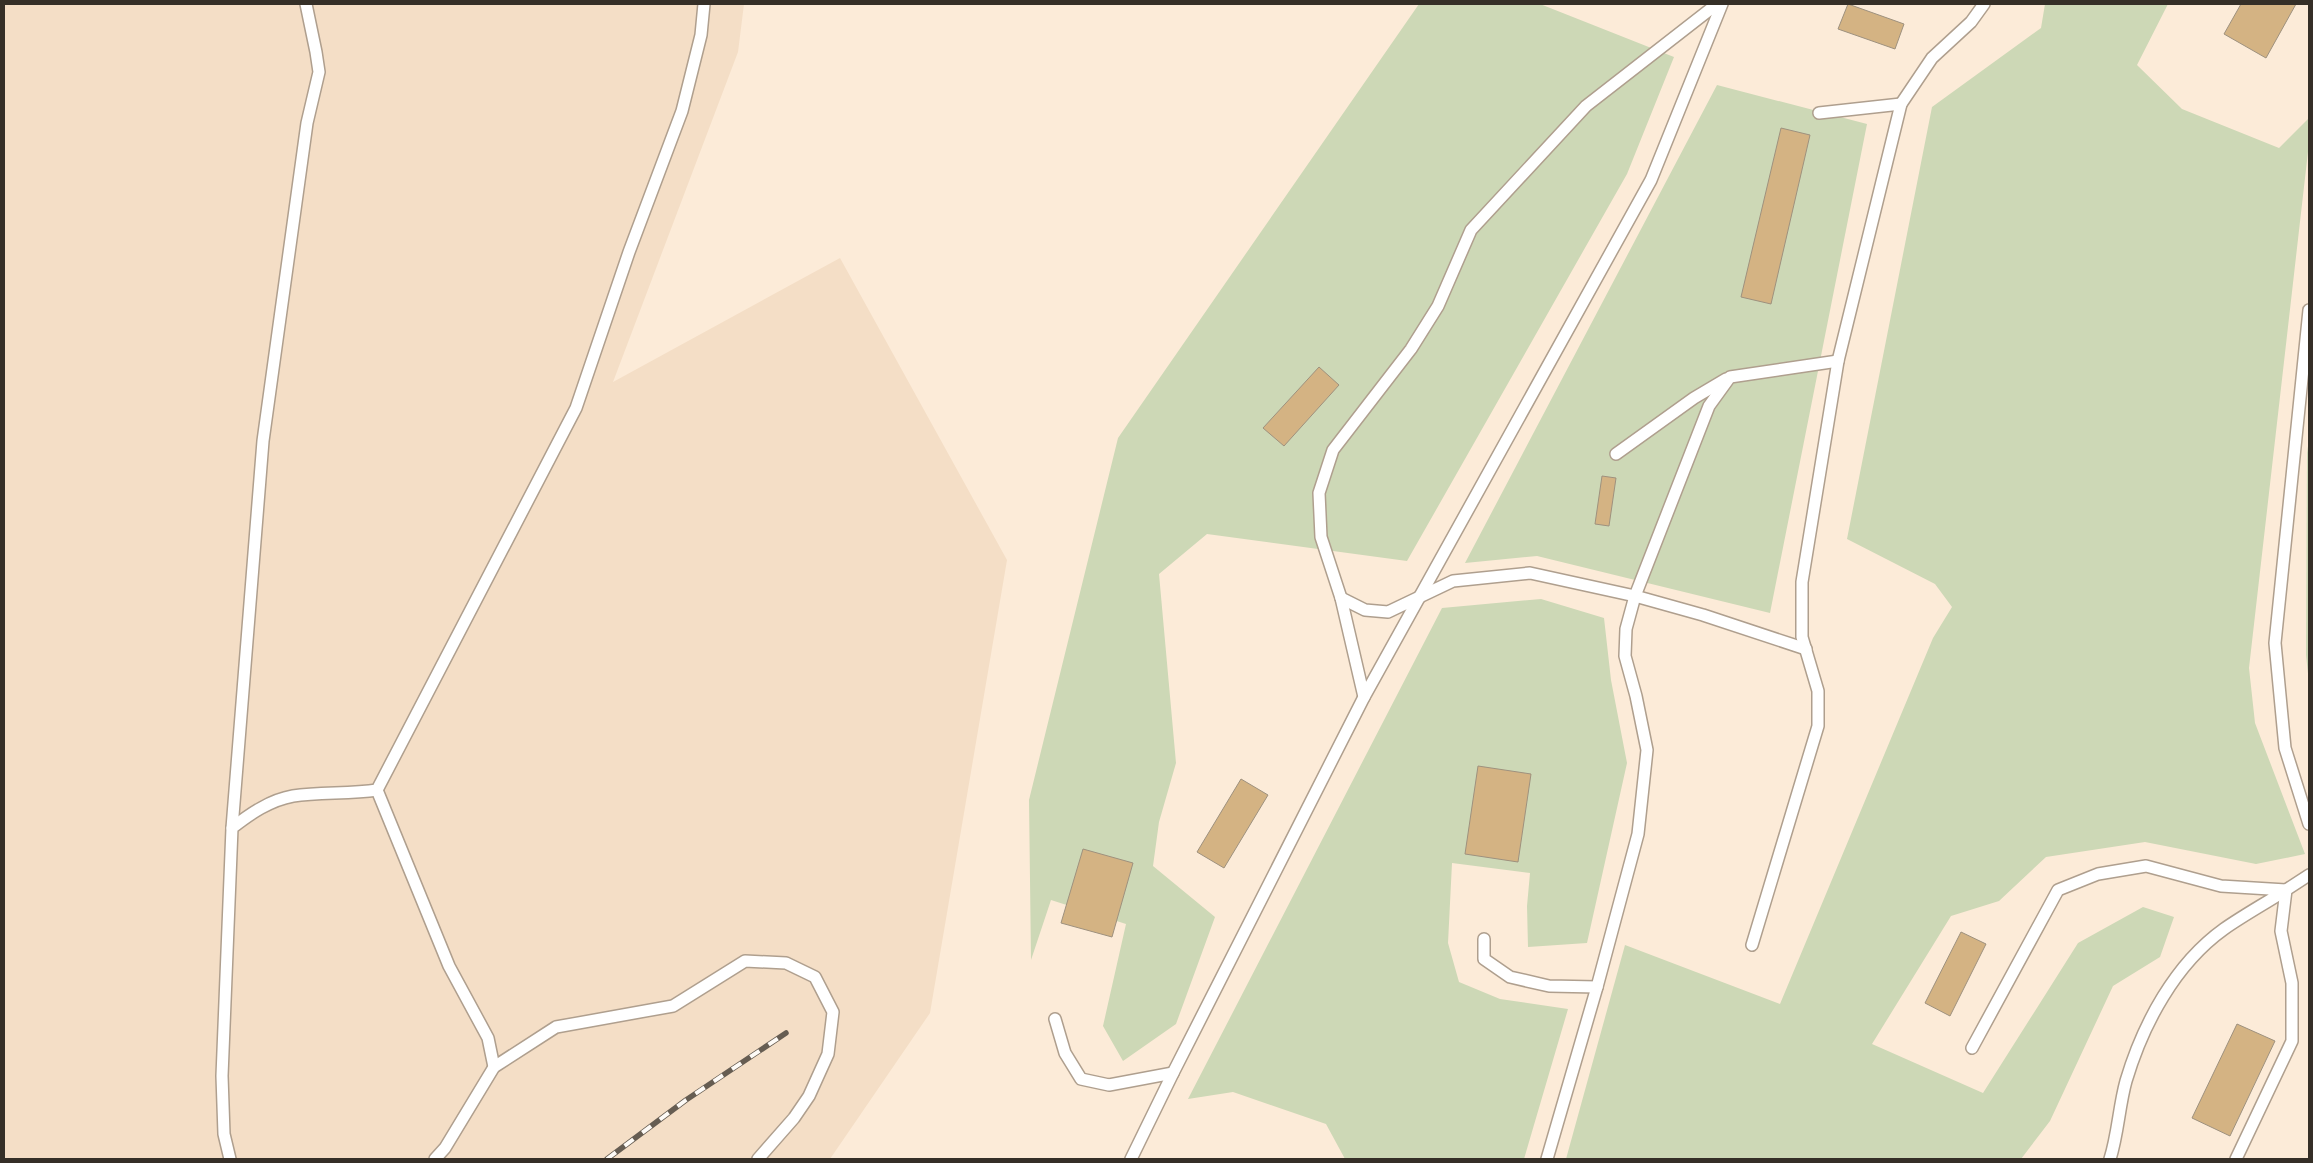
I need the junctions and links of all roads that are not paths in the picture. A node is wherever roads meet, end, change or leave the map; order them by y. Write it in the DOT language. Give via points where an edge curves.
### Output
graph roads {
  1 [pos="306,4"];
  2 [pos="704,4"];
  3 [pos="1717,4"];
  4 [pos="1722,4"];
  5 [pos="1984,4"];
  6 [pos="1901,104"];
  7 [pos="1819,113"];
  8 [pos="2309,310"];
  9 [pos="1838,361"];
  10 [pos="1730,377"];
  11 [pos="1616,454"];
  12 [pos="1420,595"];
  13 [pos="1635,596"];
  14 [pos="1341,598"];
  15 [pos="1806,649"];
  16 [pos="1364,697"];
  17 [pos="377,790"];
  18 [pos="2309,824"];
  19 [pos="232,828"];
  20 [pos="2309,875"];
  21 [pos="2286,890"];
  22 [pos="1484,939"];
  23 [pos="1752,945"];
  24 [pos="1597,987"];
  25 [pos="1055,1019"];
  26 [pos="1972,1048"];
  27 [pos="494,1067"];
  28 [pos="1173,1073"];
  29 [pos="230,1159"];
  30 [pos="435,1159"];
  31 [pos="758,1159"];
  32 [pos="1131,1159"];
  33 [pos="1547,1159"];
  34 [pos="2110,1159"];
  35 [pos="2236,1159"];
  1 -- 19 [label="lane" via="318,72 307,123 264,441"];
  2 -- 17 [label="lane" via="701,35 682,111 629,252 576,408"];
  3 -- 14 [label="lane" via="1586,106 1471,230 1438,306 1411,349 1333,450 1319,493 1321,537"];
  4 -- 12 [label="lane" via="1651,180"];
  5 -- 6 [label="lane" via="1971,22 1932,58"];
  6 -- 7 [label="lane"];
  6 -- 9 [label="lane"];
  8 -- 18 [label="lane" via="2275,643 2285,748"];
  9 -- 10 [label="lane"];
  9 -- 15 [label="lane" via="1802,582 1802,637"];
  10 -- 11 [label="lane" via="1694,398"];
  10 -- 13 [label="lane" via="1709,406"];
  12 -- 13 [label="lane" via="1453,581 1530,573"];
  12 -- 14 [label="lane" via="1388,612 1365,610"];
  12 -- 16 [label="lane"];
  13 -- 15 [label="lane"];
  13 -- 24 [label="lane" via="1626,629 1625,656 1647,750 1638,834"];
  14 -- 16 [label="lane"];
  15 -- 23 [label="lane" via="1818,691 1818,726"];
  16 -- 28 [label="lane"];
  17 -- 19 [label="lane" via="292,796 255,810"];
  17 -- 27 [label="lane" via="449,966 488,1038"];
  19 -- 29 [label="lane" via="222,1076 224,1134"];
  20 -- 21 [label="lane"];
  21 -- 26 [label="lane" via="2221,886 2146,866 2098,874 2058,890"];
  21 -- 34 [label="lane" via="2223,930 2185,966 2154,1012 2126,1082"];
  21 -- 35 [label="lane" via="2281,931 2292,983 2292,1041"];
  22 -- 24 [label="lane" via="1484,959 1510,976 1549,986"];
  24 -- 33 [label="lane"];
  25 -- 28 [label="lane" via="1065,1053 1081,1079 1109,1085"];
  27 -- 30 [label="lane"];
  27 -- 31 [label="lane" via="556,1027 673,1006 745,961 786,963 814,977 833,1012 828,1054 809,1096"];
  28 -- 32 [label="lane"];
}
